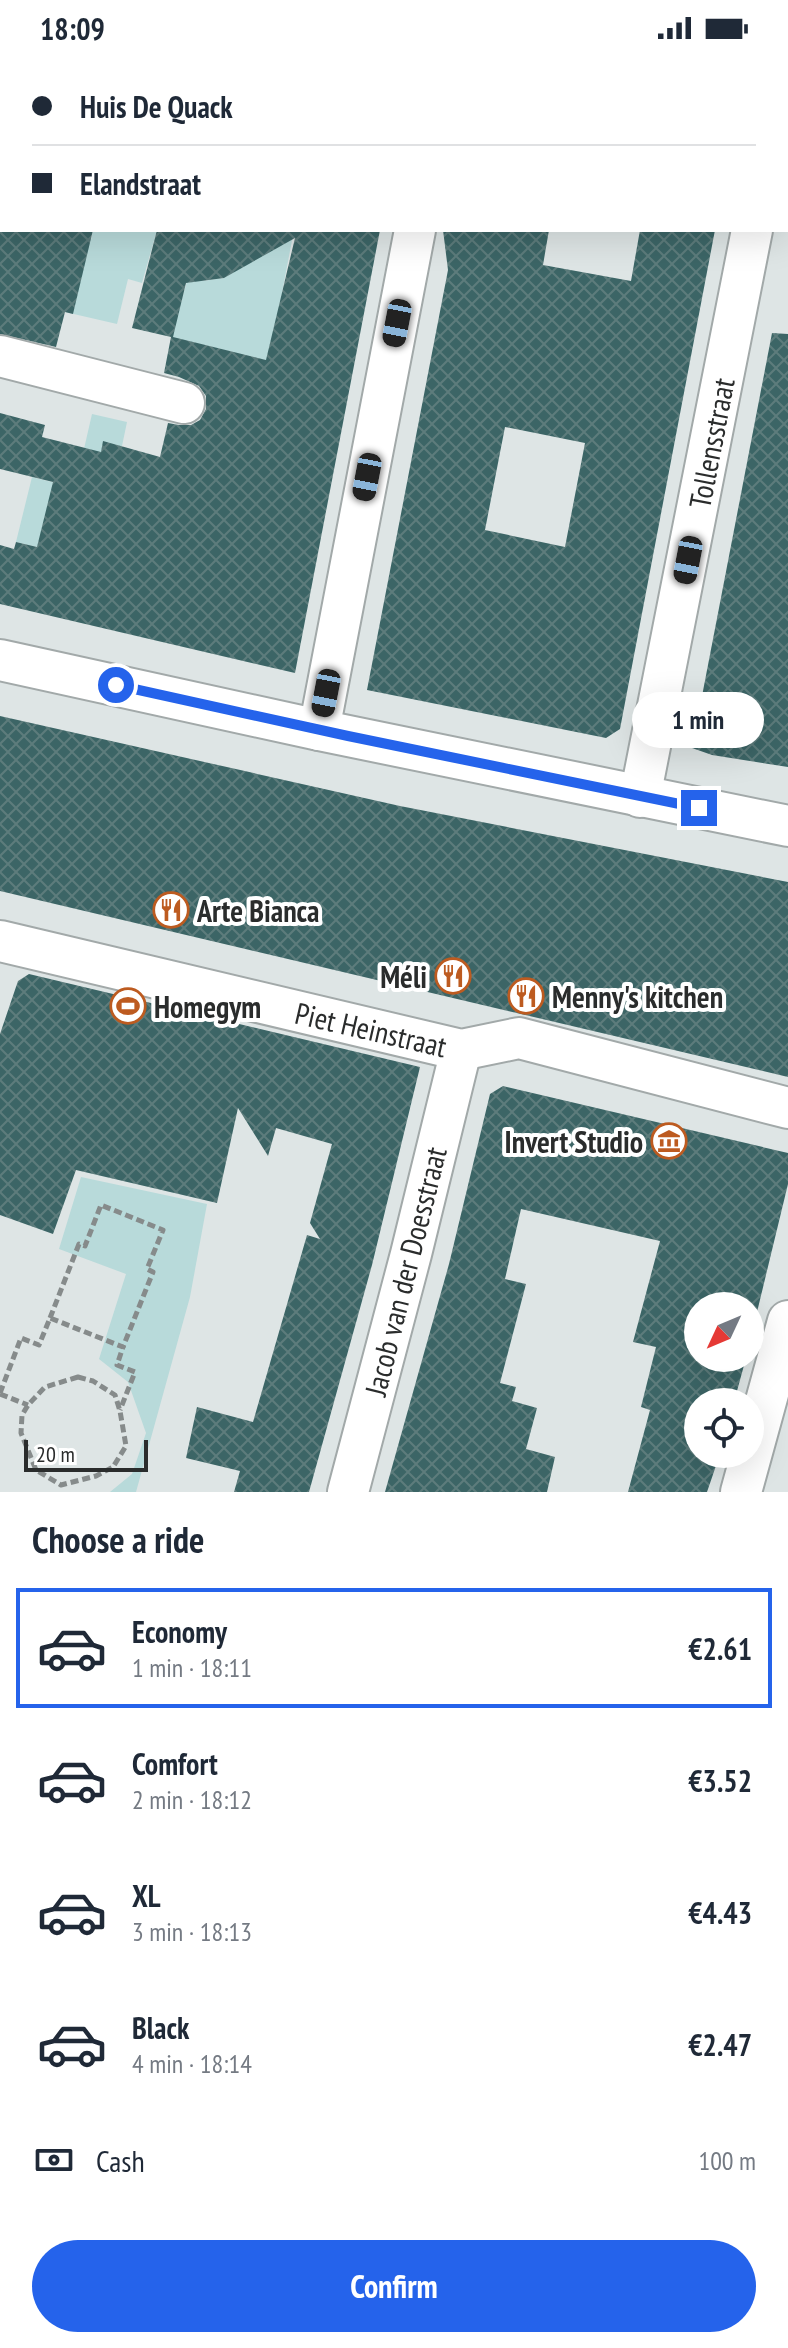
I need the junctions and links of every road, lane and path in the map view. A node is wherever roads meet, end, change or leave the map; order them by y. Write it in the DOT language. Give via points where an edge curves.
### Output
graph roads {
  1 [pos="415,232"];
  2 [pos="752,232"];
  3 [pos="0,356"];
  4 [pos="184,403"];
  5 [pos="0,660"];
  6 [pos="319,730"];
  7 [pos="640,797"];
  8 [pos="788,826"];
  9 [pos="0,941"];
  10 [pos="461,1050"];
  11 [pos="788,1108"];
  12 [pos="50,1318"];
  13 [pos="788,1321"];
  14 [pos="123,1347"];
  15 [pos="0,1394"];
  16 [pos="28,1405"];
  17 [pos="120,1411"];
  18 [pos="61,1489"];
  19 [pos="348,1492"];
  20 [pos="741,1492"];
  1 -- 6 [label="street"];
  2 -- 7 [label="street, Tollensstraat"];
  3 -- 4 [label="street"];
  5 -- 6 [label="street"];
  6 -- 7 [label="street"];
  7 -- 8 [label="street"];
  9 -- 10 [label="street, Piet Heinstraat"];
  10 -- 11 [label="street, Piet Heinstraat" via="519,1038"];
  10 -- 19 [label="street, Jacob van der Doesstraat"];
  12 -- 14 [label="path"];
  12 -- 14 [label="path" via="79,1244 85,1246 101,1205 163,1230 147,1269 153,1272"];
  12 -- 15 [label="path" via="39,1345 21,1338"];
  13 -- 20 [label="street"];
  14 -- 17 [label="path" via="117,1365 135,1372"];
  15 -- 16 [label="path"];
  16 -- 17 [label="path" via="45,1387 78,1377 115,1395"];
  16 -- 18 [label="path" via="22,1415 24,1445 36,1470"];
  17 -- 18 [label="path" via="126,1446 113,1467"];
}
